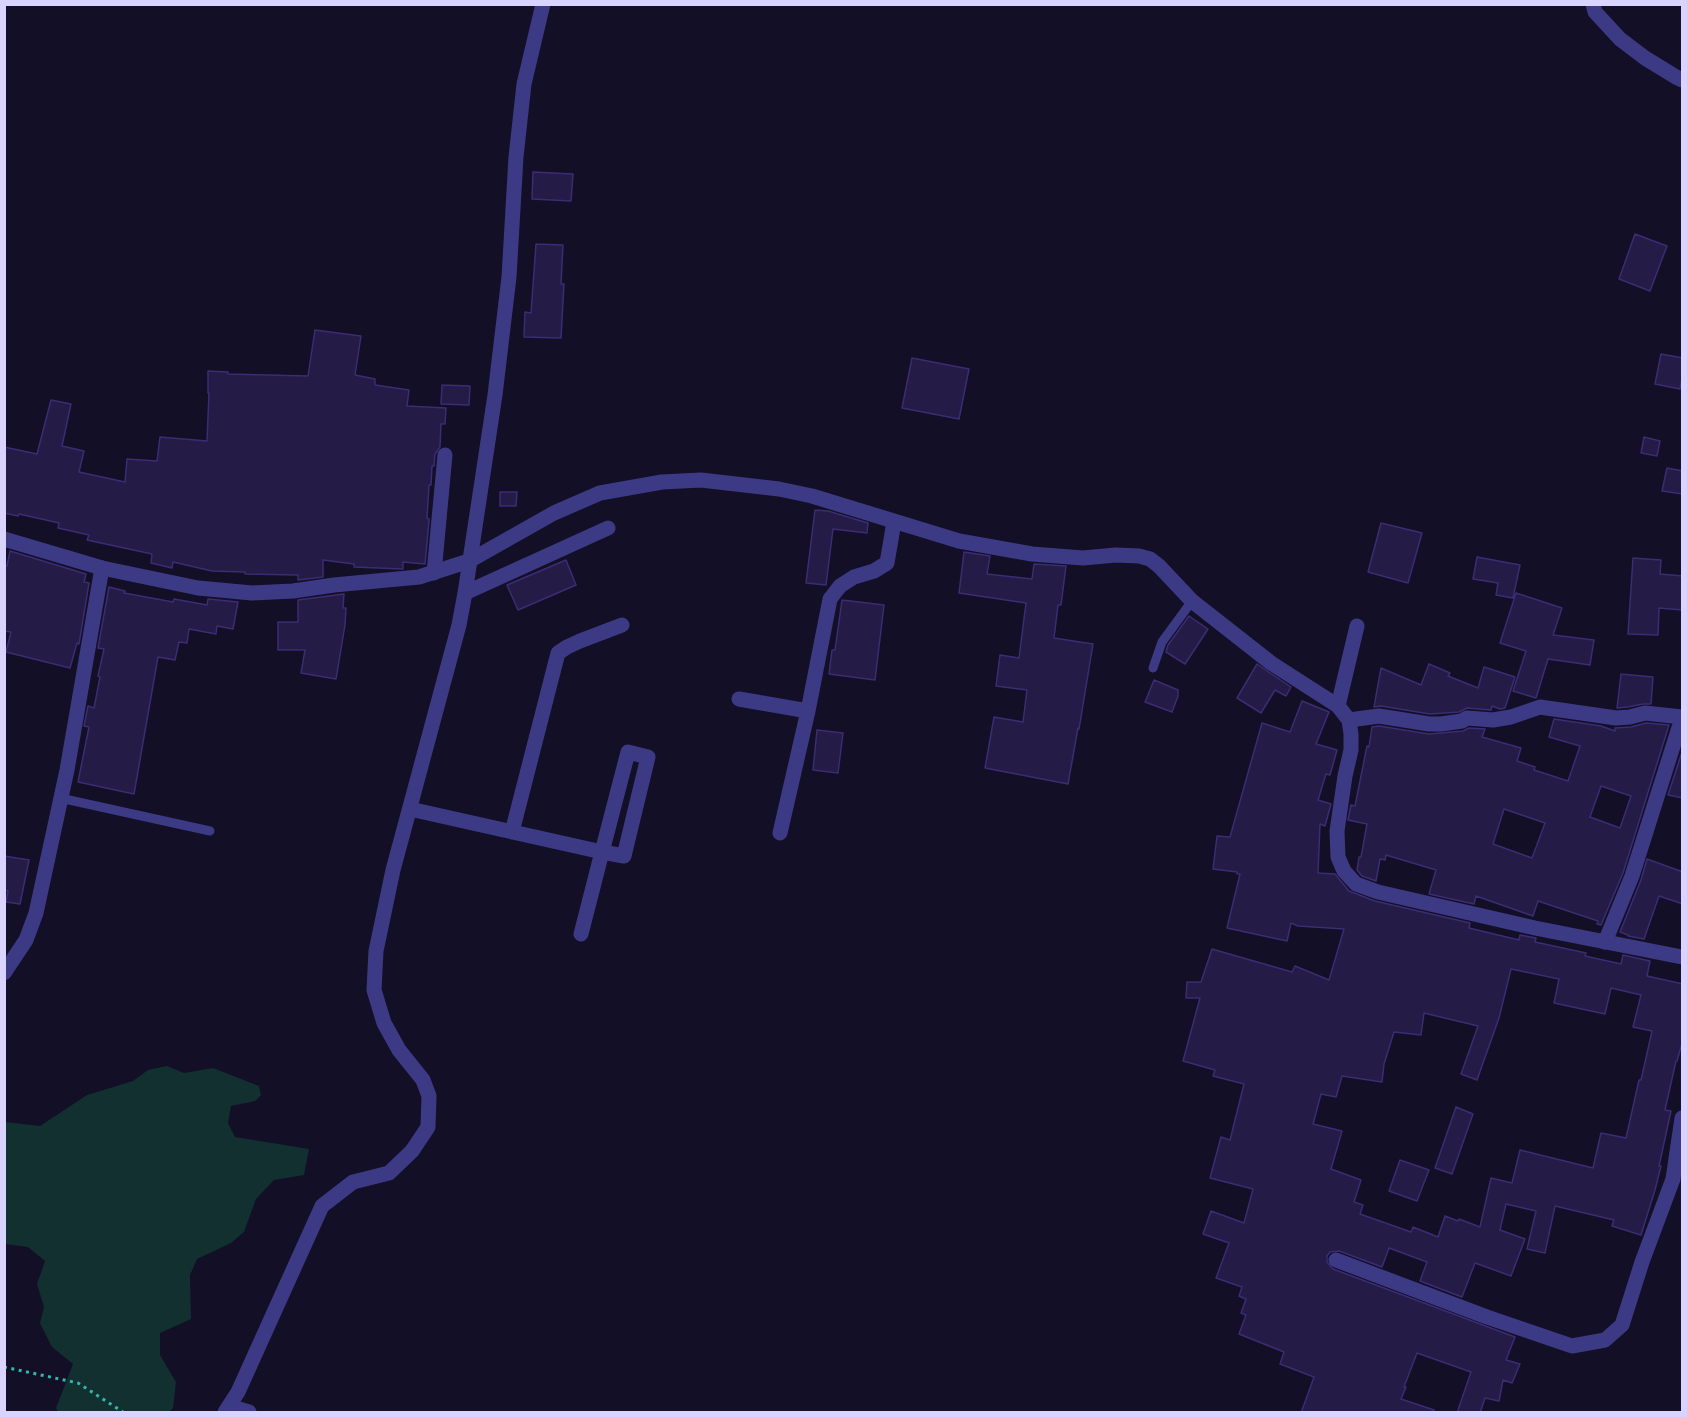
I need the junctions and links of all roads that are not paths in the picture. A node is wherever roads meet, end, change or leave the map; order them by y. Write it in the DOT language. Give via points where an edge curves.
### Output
graph roads {
  1 [pos="543,4"];
  2 [pos="1593,4"];
  3 [pos="1683,80"];
  4 [pos="445,455"];
  5 [pos="894,522"];
  6 [pos="608,528"];
  7 [pos="4,538"];
  8 [pos="469,561"];
  9 [pos="102,568"];
  10 [pos="434,573"];
  11 [pos="465,593"];
  12 [pos="1192,601"];
  13 [pos="622,626"];
  14 [pos="1357,626"];
  15 [pos="1153,668"];
  16 [pos="739,699"];
  17 [pos="1338,706"];
  18 [pos="808,711"];
  19 [pos="1683,718"];
  20 [pos="1349,720"];
  21 [pos="60,796"];
  22 [pos="410,809"];
  23 [pos="210,831"];
  24 [pos="512,832"];
  25 [pos="780,832"];
  26 [pos="602,852"];
  27 [pos="581,934"];
  28 [pos="1605,942"];
  29 [pos="1683,957"];
  30 [pos="4,973"];
  31 [pos="1683,1118"];
  32 [pos="1336,1260"];
  33 [pos="227,1409"];
  34 [pos="249,1413"];
  1 -- 8 [label="street" via="524,84 509,277"];
  2 -- 3 [label="street" via="1595,12 1620,39"];
  4 -- 10 [label="street"];
  5 -- 8 [label="street" via="779,489 701,480 662,482 600,493 554,513"];
  5 -- 12 [label="street" via="958,541 1032,554 1083,558 1139,556 1159,566"];
  5 -- 18 [label="street" via="887,563 854,577 830,599"];
  6 -- 11 [label="street"];
  7 -- 9 [label="street"];
  8 -- 10 [label="street"];
  8 -- 11 [label="street"];
  9 -- 10 [label="street" via="198,588 252,592 293,591"];
  9 -- 21 [label="street"];
  11 -- 22 [label="street"];
  12 -- 15 [label="lane" via="1162,642"];
  12 -- 17 [label="street" via="1271,663"];
  13 -- 24 [label="street" via="558,653"];
  14 -- 17 [label="street"];
  16 -- 18 [label="street"];
  17 -- 20 [label="street"];
  18 -- 25 [label="street"];
  19 -- 20 [label="street" via="1645,713 1616,718 1540,707 1493,720 1467,718 1441,724 1379,716"];
  19 -- 28 [label="street" via="1632,876"];
  20 -- 28 [label="street" via="1352,750 1337,831 1338,857 1356,884"];
  21 -- 23 [label="lane"];
  21 -- 30 [label="street" via="36,913 26,940"];
  22 -- 24 [label="street"];
  22 -- 33 [label="street" via="376,951 374,990 384,1023 423,1080 429,1096 428,1127 412,1151 389,1173 353,1182 322,1206"];
  24 -- 26 [label="street"];
  26 -- 26 [label="street" via="628,752 648,757 624,856"];
  26 -- 27 [label="street"];
  28 -- 29 [label="street"];
  31 -- 32 [label="street" via="1673,1179 1622,1325 1605,1340 1572,1346"];
  33 -- 34 [label="street"];
}
